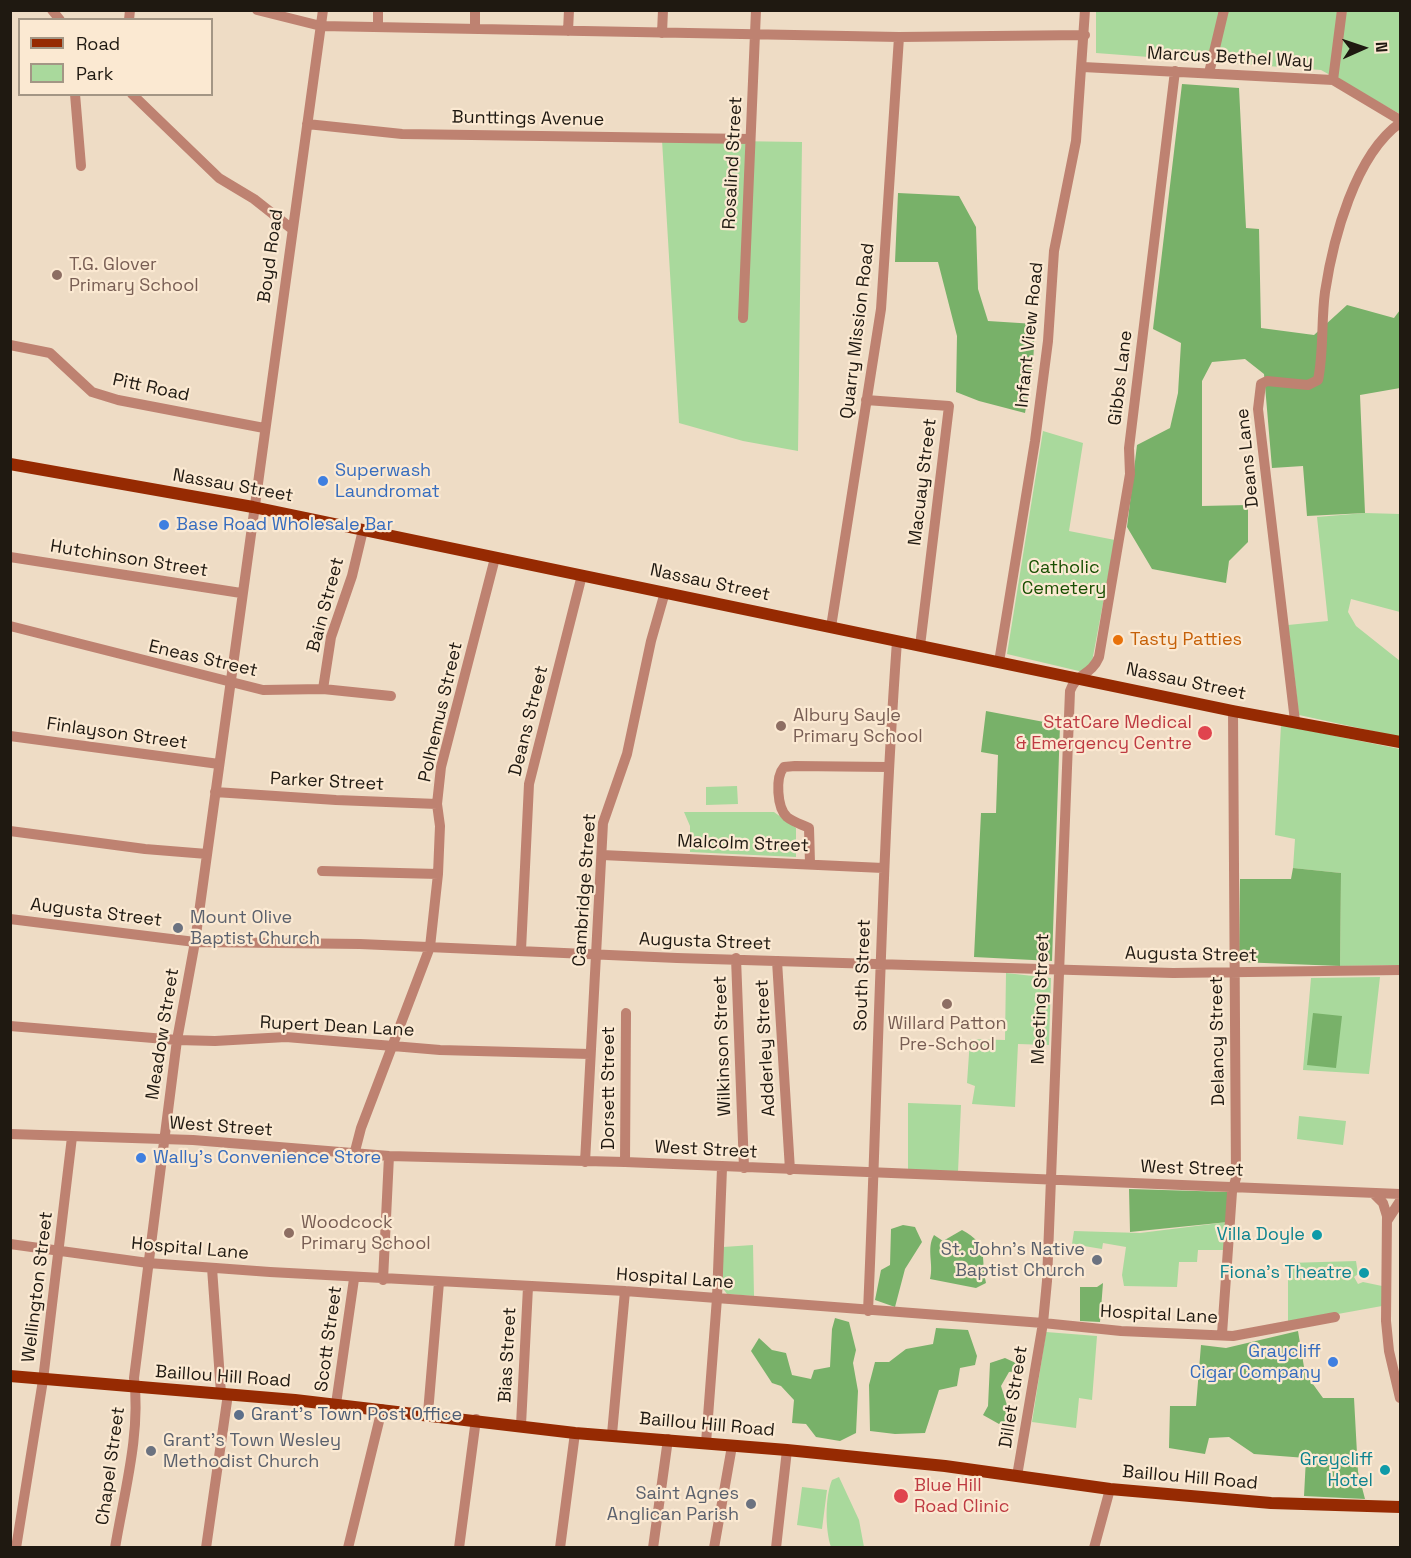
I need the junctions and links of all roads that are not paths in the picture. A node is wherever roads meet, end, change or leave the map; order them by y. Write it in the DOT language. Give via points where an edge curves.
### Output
graph roads {
  1 [pos="257,10"];
  2 [pos="323,10"];
  3 [pos="378,10"];
  4 [pos="475,10"];
  5 [pos="569,10"];
  6 [pos="663,10"];
  7 [pos="756,10"];
  8 [pos="1085,10"];
  9 [pos="1224,10"];
  10 [pos="1342,10"];
  11 [pos="321,26"];
  12 [pos="378,26"];
  13 [pos="475,29"];
  14 [pos="568,31"];
  15 [pos="662,33"];
  16 [pos="756,35"];
  17 [pos="1085,35"];
  18 [pos="899,37"];
  19 [pos="1083,67"];
  20 [pos="1175,71"];
  21 [pos="1209,73"];
  22 [pos="1333,80"];
  23 [pos="75,96"];
  24 [pos="134,96"];
  25 [pos="1401,122"];
  26 [pos="307,124"];
  27 [pos="750,139"];
  28 [pos="81,166"];
  29 [pos="292,229"];
  30 [pos="743,318"];
  31 [pos="10,345"];
  32 [pos="866,400"];
  33 [pos="264,428"];
  34 [pos="10,464"];
  35 [pos="253,507"];
  36 [pos="363,530"];
  37 [pos="10,557"];
  38 [pos="495,558"];
  39 [pos="582,575"];
  40 [pos="665,592"];
  41 [pos="242,594"];
  42 [pos="10,626"];
  43 [pos="831,627"];
  44 [pos="897,641"];
  45 [pos="920,645"];
  46 [pos="999,662"];
  47 [pos="1077,678"];
  48 [pos="230,683"];
  49 [pos="323,689"];
  50 [pos="391,696"];
  51 [pos="1233,711"];
  52 [pos="1295,721"];
  53 [pos="10,736"];
  54 [pos="1401,742"];
  55 [pos="219,764"];
  56 [pos="888,767"];
  57 [pos="215,792"];
  58 [pos="437,804"];
  59 [pos="10,831"];
  60 [pos="207,854"];
  61 [pos="602,855"];
  62 [pos="810,863"];
  63 [pos="883,868"];
  64 [pos="322,871"];
  65 [pos="438,874"];
  66 [pos="10,919"];
  67 [pos="195,942"];
  68 [pos="430,947"];
  69 [pos="521,950"];
  70 [pos="596,954"];
  71 [pos="736,958"];
  72 [pos="777,961"];
  73 [pos="879,965"];
  74 [pos="1057,969"];
  75 [pos="1401,969"];
  76 [pos="1233,974"];
  77 [pos="626,1014"];
  78 [pos="10,1026"];
  79 [pos="177,1040"];
  80 [pos="393,1046"];
  81 [pos="590,1054"];
  82 [pos="10,1134"];
  83 [pos="72,1137"];
  84 [pos="164,1138"];
  85 [pos="354,1155"];
  86 [pos="389,1156"];
  87 [pos="585,1162"];
  88 [pos="625,1162"];
  89 [pos="722,1168"];
  90 [pos="744,1168"];
  91 [pos="790,1170"];
  92 [pos="874,1174"];
  93 [pos="1050,1181"];
  94 [pos="1233,1186"];
  95 [pos="1373,1193"];
  96 [pos="1401,1194"];
  97 [pos="1401,1201"];
  98 [pos="1387,1222"];
  99 [pos="10,1244"];
  100 [pos="60,1249"];
  101 [pos="148,1263"];
  102 [pos="212,1268"];
  103 [pos="354,1279"];
  104 [pos="383,1280"];
  105 [pos="439,1282"];
  106 [pos="528,1287"];
  107 [pos="625,1291"];
  108 [pos="717,1298"];
  109 [pos="868,1311"];
  110 [pos="1335,1317"];
  111 [pos="1043,1323"];
  112 [pos="1222,1334"];
  113 [pos="10,1376"];
  114 [pos="43,1380"];
  115 [pos="135,1389"];
  116 [pos="225,1394"];
  117 [pos="1401,1398"];
  118 [pos="336,1404"];
  119 [pos="382,1409"];
  120 [pos="428,1413"];
  121 [pos="476,1419"];
  122 [pos="521,1425"];
  123 [pos="575,1433"];
  124 [pos="612,1434"];
  125 [pos="668,1439"];
  126 [pos="706,1443"];
  127 [pos="732,1446"];
  128 [pos="788,1450"];
  129 [pos="1017,1476"];
  130 [pos="1110,1489"];
  131 [pos="1401,1507"];
  132 [pos="16,1548"];
  133 [pos="116,1548"];
  134 [pos="206,1548"];
  135 [pos="348,1548"];
  136 [pos="459,1548"];
  137 [pos="560,1548"];
  138 [pos="653,1548"];
  139 [pos="714,1548"];
  140 [pos="776,1548"];
  141 [pos="1094,1548"];
  1 -- 11 [label="street"];
  2 -- 11 [label="street, Boyd Road"];
  3 -- 12 [label="street"];
  4 -- 13 [label="street"];
  5 -- 14 [label="street"];
  6 -- 15 [label="street"];
  7 -- 16 [label="street, Rosalind Street"];
  8 -- 17 [label="street, Infant View Road"];
  9 -- 21 [label="street"];
  10 -- 22 [label="street"];
  11 -- 12 [label="street"];
  11 -- 26 [label="street, Boyd Road"];
  12 -- 13 [label="street"];
  13 -- 14 [label="street"];
  14 -- 15 [label="street"];
  15 -- 16 [label="street"];
  16 -- 18 [label="street"];
  16 -- 27 [label="street, Rosalind Street"];
  17 -- 18 [label="street"];
  17 -- 19 [label="street, Infant View Road"];
  18 -- 32 [label="street, Quarry Mission Road" via="886,254"];
  19 -- 20 [label="street, Marcus Bethel Way"];
  19 -- 46 [label="street, Infant View Road" via="1076,141 1054,251 1035,441"];
  20 -- 21 [label="street, Marcus Bethel Way"];
  20 -- 47 [label="street, Gibbs Lane" via="1129,448 1130,474 1116,564 1099,657 1090,672"];
  21 -- 22 [label="street, Marcus Bethel Way"];
  22 -- 25 [label="street, Marcus Bethel Way"];
  23 -- 28 [label="street"];
  24 -- 29 [label="street" via="219,178"];
  25 -- 52 [label="street, Deans Lane" via="1372,150 1350,199 1325,294 1318,380 1308,385 1266,381 1258,391"];
  26 -- 27 [label="street, Bunttings Avenue" via="402,134"];
  26 -- 29 [label="street, Boyd Road"];
  27 -- 30 [label="street, Rosalind Street"];
  29 -- 33 [label="street, Boyd Road"];
  31 -- 33 [label="street, Pitt Road" via="50,353 92,392"];
  32 -- 43 [label="street, Quarry Mission Road"];
  32 -- 45 [label="street, Macuay Street" via="950,405"];
  33 -- 35 [label="street, Boyd Road"];
  34 -- 35 [label="main road, Nassau Street"];
  35 -- 36 [label="main road, Nassau Street"];
  35 -- 41 [label="street, Meadow Street"];
  36 -- 38 [label="main road, Nassau Street"];
  36 -- 49 [label="street, Bain Street" via="331,637"];
  37 -- 41 [label="street, Hutchinson Street"];
  38 -- 39 [label="main road, Nassau Street"];
  38 -- 58 [label="street, Polhemus Street" via="441,767"];
  39 -- 40 [label="main road, Nassau Street"];
  39 -- 69 [label="street, Deans Street" via="529,784"];
  40 -- 43 [label="main road, Nassau Street"];
  40 -- 61 [label="street, Cambridge Street" via="625,763 603,823"];
  41 -- 48 [label="street, Meadow Street"];
  42 -- 48 [label="street, Eneas Street"];
  43 -- 44 [label="main road, Nassau Street"];
  44 -- 45 [label="main road, Nassau Street"];
  44 -- 56 [label="street, South Street"];
  45 -- 46 [label="main road, Nassau Street"];
  46 -- 47 [label="main road, Nassau Street"];
  47 -- 51 [label="main road, Nassau Street"];
  47 -- 74 [label="street, Meeting Street" via="1070,691"];
  48 -- 49 [label="street, Eneas Street" via="263,690"];
  48 -- 55 [label="street, Meadow Street"];
  49 -- 50 [label="street, Eneas Street"];
  51 -- 52 [label="main road, Nassau Street"];
  51 -- 76 [label="street, Delancy Street"];
  52 -- 54 [label="main road, Nassau Street"];
  53 -- 55 [label="street, Finlayson Street"];
  55 -- 57 [label="street, Meadow Street"];
  56 -- 62 [label="street" via="784,767 780,772 780,804 786,817 809,828"];
  56 -- 63 [label="street, South Street"];
  57 -- 58 [label="street, Parker Street"];
  57 -- 60 [label="street, Meadow Street"];
  58 -- 65 [label="street, Polhemus Street"];
  59 -- 60 [label="street"];
  60 -- 67 [label="street, Meadow Street"];
  61 -- 62 [label="street, Malcolm Street"];
  61 -- 70 [label="street, Cambridge Street"];
  62 -- 63 [label="street, Malcolm Street"];
  63 -- 73 [label="street, South Street"];
  64 -- 65 [label="street"];
  65 -- 68 [label="street, Polhemus Street"];
  66 -- 67 [label="street, Augusta Street"];
  67 -- 68 [label="street, Augusta Street"];
  67 -- 79 [label="street, Meadow Street"];
  68 -- 69 [label="street, Augusta Street"];
  68 -- 80 [label="street"];
  69 -- 70 [label="street, Augusta Street"];
  70 -- 71 [label="street, Augusta Street"];
  70 -- 81 [label="street, Cambridge Street"];
  71 -- 72 [label="street, Augusta Street"];
  71 -- 90 [label="street, Wilkinson Street"];
  72 -- 73 [label="street, Augusta Street"];
  72 -- 91 [label="street, Adderley Street"];
  73 -- 74 [label="street, Augusta Street"];
  73 -- 92 [label="street, South Street"];
  74 -- 76 [label="street, Augusta Street"];
  74 -- 93 [label="street, Meeting Street"];
  75 -- 76 [label="street, Augusta Street"];
  76 -- 94 [label="street, Delancy Street"];
  77 -- 88 [label="street, Dorsett Street"];
  78 -- 79 [label="street, Rupert Dean Lane"];
  79 -- 80 [label="street, Rupert Dean Lane" via="286,1037"];
  79 -- 84 [label="street, Meadow Street"];
  80 -- 81 [label="street, Rupert Dean Lane"];
  80 -- 85 [label="street"];
  81 -- 87 [label="street, Cambridge Street"];
  82 -- 83 [label="street, West Street"];
  83 -- 84 [label="street, West Street"];
  83 -- 100 [label="street, Wellington Street"];
  84 -- 85 [label="street, West Street"];
  84 -- 101 [label="street, Meadow Street"];
  85 -- 86 [label="street, West Street"];
  86 -- 87 [label="street, West Street"];
  86 -- 104 [label="street"];
  87 -- 88 [label="street, West Street"];
  88 -- 89 [label="street, West Street"];
  89 -- 90 [label="street, West Street"];
  89 -- 108 [label="street"];
  90 -- 91 [label="street, West Street"];
  91 -- 92 [label="street, West Street"];
  92 -- 93 [label="street, West Street"];
  92 -- 109 [label="street, South Street"];
  93 -- 94 [label="street, West Street"];
  93 -- 111 [label="street, Meeting Street"];
  94 -- 95 [label="street, West Street"];
  94 -- 112 [label="street, Delancy Street"];
  95 -- 96 [label="street, West Street"];
  95 -- 98 [label="street" via="1383,1203"];
  97 -- 98 [label="street"];
  98 -- 117 [label="street" via="1386,1322"];
  99 -- 100 [label="street, Hospital Lane"];
  100 -- 101 [label="street, Hospital Lane"];
  100 -- 114 [label="street, Wellington Street"];
  101 -- 102 [label="street, Hospital Lane"];
  101 -- 115 [label="street, Meadow Street"];
  102 -- 103 [label="street, Hospital Lane"];
  102 -- 116 [label="street"];
  103 -- 104 [label="street, Hospital Lane"];
  103 -- 118 [label="street, Scott Street"];
  104 -- 105 [label="street, Hospital Lane"];
  105 -- 106 [label="street, Hospital Lane"];
  105 -- 120 [label="street"];
  106 -- 107 [label="street, Hospital Lane"];
  106 -- 122 [label="street, Bias Street"];
  107 -- 108 [label="street, Hospital Lane"];
  107 -- 124 [label="street"];
  108 -- 109 [label="street, Hospital Lane"];
  108 -- 126 [label="street"];
  109 -- 111 [label="street, Hospital Lane"];
  110 -- 112 [label="street, Hospital Lane" via="1233,1336"];
  111 -- 112 [label="street, Hospital Lane" via="1121,1331"];
  111 -- 129 [label="street, Dillet Street"];
  113 -- 114 [label="main road, Baillou Hill Road"];
  114 -- 115 [label="main road, Baillou Hill Road"];
  114 -- 132 [label="street, Wellington Street"];
  115 -- 116 [label="main road, Baillou Hill Road"];
  115 -- 133 [label="street, Chapel Street" via="129,1466"];
  116 -- 118 [label="main road, Baillou Hill Road"];
  116 -- 134 [label="street"];
  118 -- 119 [label="main road, Baillou Hill Road"];
  119 -- 120 [label="main road, Baillou Hill Road"];
  119 -- 135 [label="street"];
  120 -- 121 [label="main road, Baillou Hill Road"];
  121 -- 122 [label="main road, Baillou Hill Road"];
  121 -- 136 [label="street"];
  122 -- 123 [label="main road, Baillou Hill Road"];
  123 -- 124 [label="main road, Baillou Hill Road"];
  123 -- 137 [label="street"];
  124 -- 125 [label="main road, Baillou Hill Road"];
  125 -- 126 [label="main road, Baillou Hill Road"];
  125 -- 138 [label="street"];
  126 -- 127 [label="main road, Baillou Hill Road"];
  127 -- 128 [label="main road, Baillou Hill Road"];
  127 -- 139 [label="street"];
  128 -- 129 [label="main road, Baillou Hill Road"];
  128 -- 140 [label="street"];
  129 -- 130 [label="main road, Baillou Hill Road"];
  130 -- 131 [label="main road, Baillou Hill Road" via="1271,1503"];
  130 -- 141 [label="street"];
}
